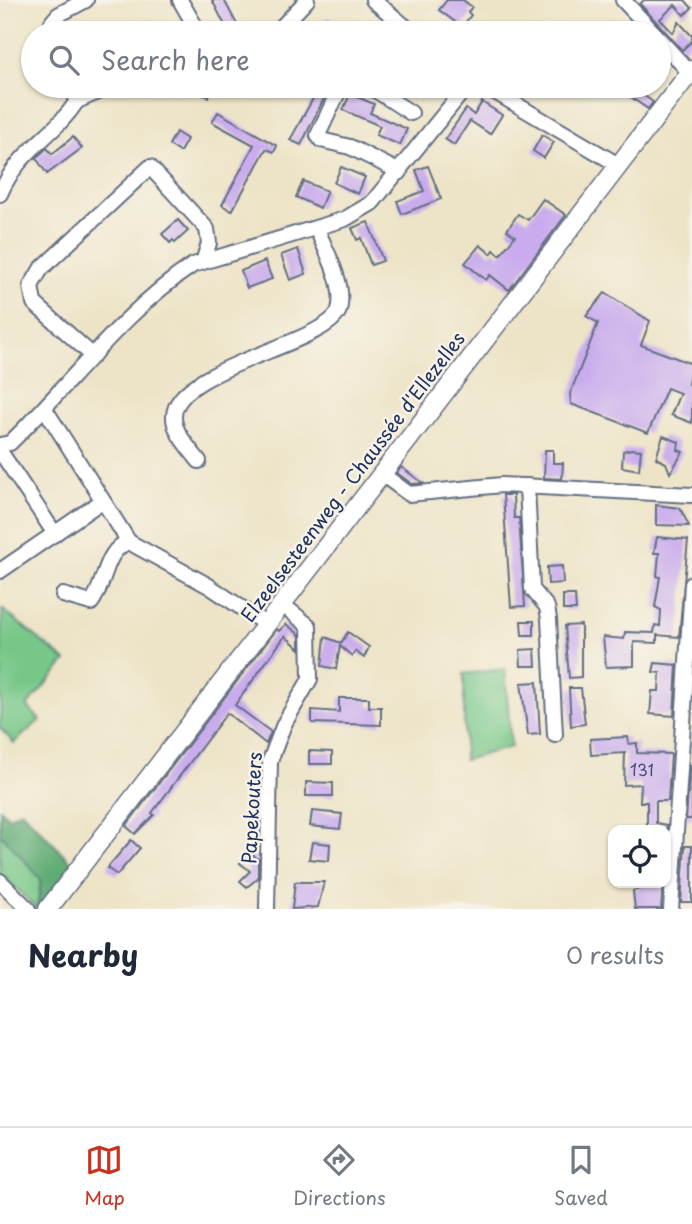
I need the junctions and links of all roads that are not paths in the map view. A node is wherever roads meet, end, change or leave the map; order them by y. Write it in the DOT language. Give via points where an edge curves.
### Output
graph roads {
  1 [pos="86,0"];
  2 [pos="180,0"];
  3 [pos="307,0"];
  4 [pos="373,0"];
  5 [pos="630,2"];
  6 [pos="53,21"];
  7 [pos="192,21"];
  8 [pos="287,21"];
  9 [pos="398,21"];
  10 [pos="645,21"];
  11 [pos="671,51"];
  12 [pos="691,72"];
  13 [pos="76,98"];
  14 [pos="84,98"];
  15 [pos="335,98"];
  16 [pos="388,98"];
  17 [pos="458,98"];
  18 [pos="505,98"];
  19 [pos="77,101"];
  20 [pos="411,113"];
  21 [pos="620,166"];
  22 [pos="400,172"];
  23 [pos="0,194"];
  24 [pos="207,229"];
  25 [pos="317,229"];
  26 [pos="238,250"];
  27 [pos="204,259"];
  28 [pos="93,356"];
  29 [pos="45,409"];
  30 [pos="0,445"];
  31 [pos="0,451"];
  32 [pos="199,461"];
  33 [pos="382,474"];
  34 [pos="527,486"];
  35 [pos="692,495"];
  36 [pos="102,501"];
  37 [pos="55,534"];
  38 [pos="130,542"];
  39 [pos="0,571"];
  40 [pos="692,584"];
  41 [pos="63,595"];
  42 [pos="283,605"];
  43 [pos="267,625"];
  44 [pos="555,735"];
  45 [pos="0,881"];
  46 [pos="24,905"];
  47 [pos="48,909"];
  48 [pos="267,909"];
  49 [pos="671,909"];
  1 -- 6 [label="street"];
  2 -- 7 [label="street"];
  3 -- 8 [label="street"];
  4 -- 9 [label="street"];
  5 -- 10 [label="street"];
  11 -- 12 [label="street"];
  12 -- 21 [label="main road, Elzeelsesteenweg - Chaussée d'Ellezelles"];
  13 -- 19 [label="street"];
  14 -- 19 [label="street"];
  15 -- 22 [label="street" via="320,127 321,140 350,147"];
  16 -- 20 [label="street"];
  17 -- 22 [label="street"];
  18 -- 21 [label="street"];
  19 -- 23 [label="street" via="25,152"];
  21 -- 33 [label="main road, Elzeelsesteenweg - Chaussée d'Ellezelles"];
  22 -- 25 [label="street" via="372,203"];
  24 -- 26 [label="street"];
  24 -- 27 [label="street"];
  24 -- 28 [label="street" via="150,167 41,269 31,286 34,303"];
  25 -- 26 [label="street"];
  25 -- 32 [label="street" via="339,287 338,310 324,328 224,369 182,397 173,416 176,428"];
  26 -- 27 [label="street"];
  27 -- 28 [label="street" via="173,278"];
  28 -- 29 [label="street"];
  29 -- 30 [label="street" via="10,443"];
  29 -- 36 [label="street"];
  31 -- 37 [label="street"];
  33 -- 34 [label="street" via="409,494"];
  33 -- 42 [label="main road, Elzeelsesteenweg - Chaussée d'Ellezelles"];
  34 -- 35 [label="street"];
  34 -- 44 [label="street" via="532,589 547,607 549,619"];
  36 -- 37 [label="street"];
  36 -- 38 [label="street"];
  37 -- 39 [label="street"];
  38 -- 41 [label="street" via="113,552 91,603"];
  38 -- 43 [label="street"];
  40 -- 49 [label="street"];
  42 -- 43 [label="main road, Elzeelsesteenweg - Chaussée d'Ellezelles"];
  42 -- 48 [label="street, Papekouters" via="309,626 312,646 310,679 284,724 270,761"];
  43 -- 47 [label="main road, Elzeelsesteenweg - Chaussée d'Ellezelles"];
  45 -- 46 [label="street"];
}
